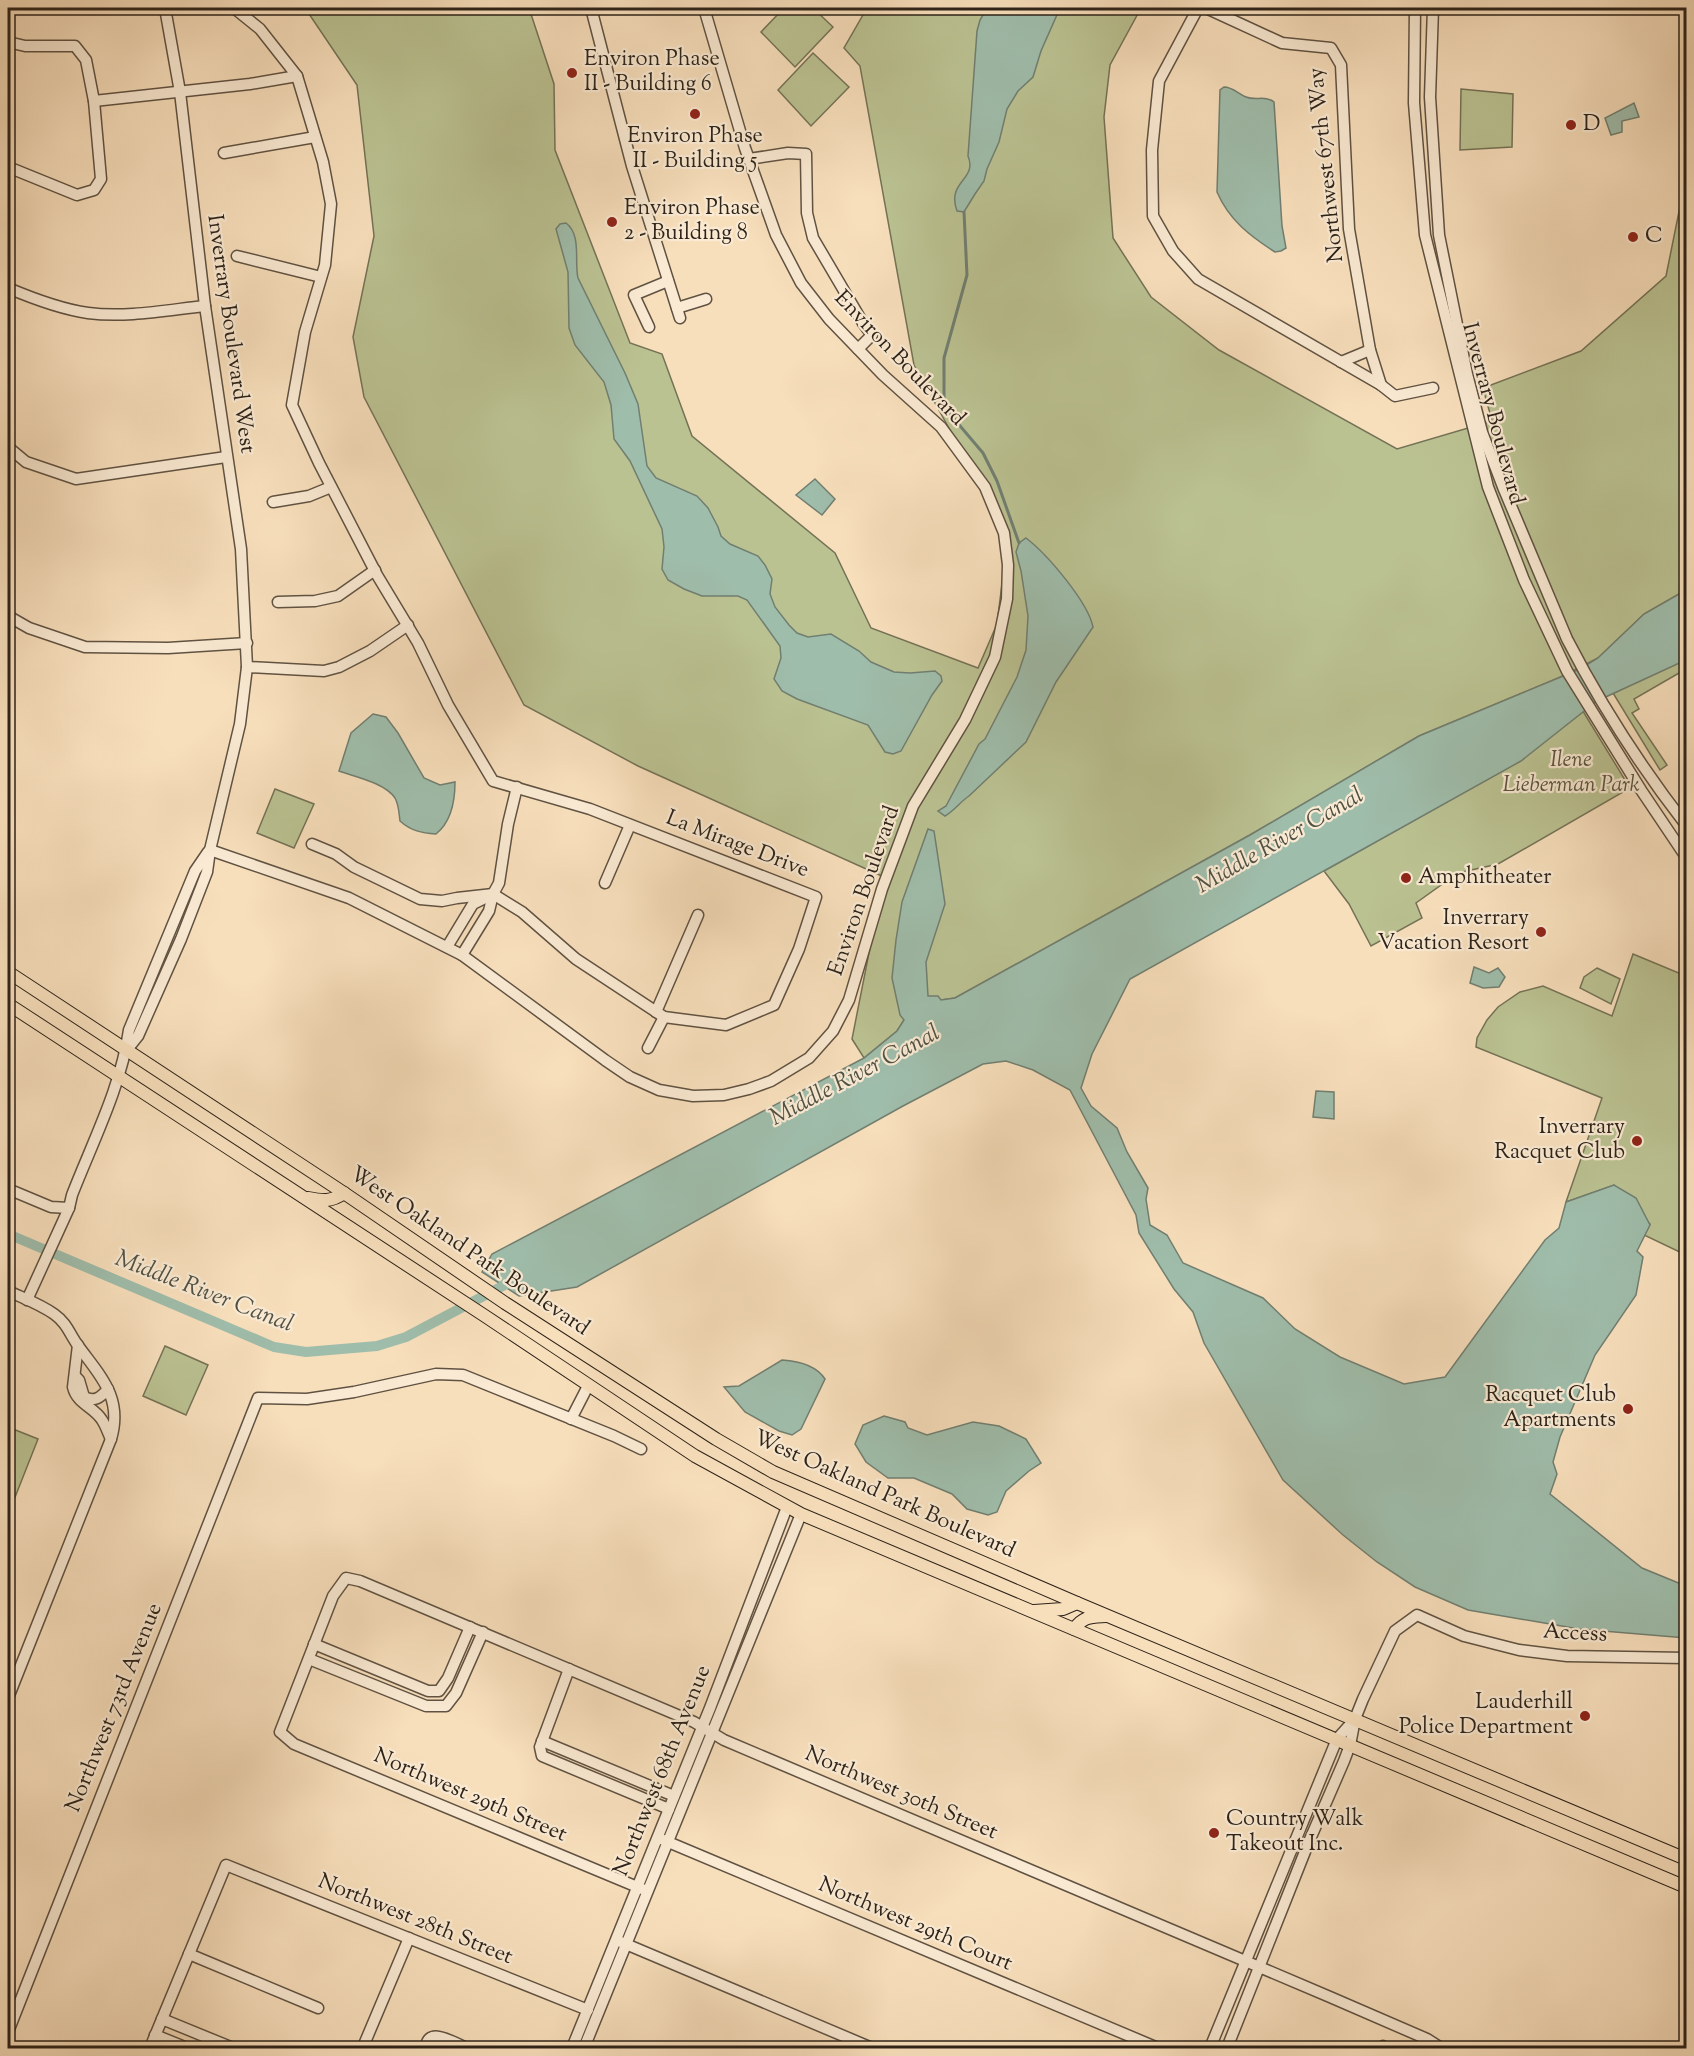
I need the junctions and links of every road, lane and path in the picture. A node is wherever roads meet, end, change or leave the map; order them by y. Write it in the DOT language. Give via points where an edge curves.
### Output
graph roads {
  1 [pos="165,8"];
  2 [pos="234,8"];
  3 [pos="591,8"];
  4 [pos="705,8"];
  5 [pos="1198,8"];
  6 [pos="1206,8"];
  7 [pos="1415,8"];
  8 [pos="1433,8"];
  9 [pos="8,42"];
  10 [pos="297,76"];
  11 [pos="180,92"];
  12 [pos="94,100"];
  13 [pos="315,137"];
  14 [pos="224,153"];
  15 [pos="749,159"];
  16 [pos="8,167"];
  17 [pos="237,256"];
  18 [pos="321,277"];
  19 [pos="668,281"];
  20 [pos="8,288"];
  21 [pos="706,299"];
  22 [pos="206,306"];
  23 [pos="649,327"];
  24 [pos="858,349"];
  25 [pos="1370,350"];
  26 [pos="1341,362"];
  27 [pos="1381,385"];
  28 [pos="1433,388"];
  29 [pos="8,447"];
  30 [pos="226,457"];
  31 [pos="331,487"];
  32 [pos="273,502"];
  33 [pos="375,570"];
  34 [pos="278,602"];
  35 [pos="8,616"];
  36 [pos="408,625"];
  37 [pos="247,643"];
  38 [pos="247,667"];
  39 [pos="517,787"];
  40 [pos="630,825"];
  41 [pos="1686,825"];
  42 [pos="312,844"];
  43 [pos="210,850"];
  44 [pos="1686,857"];
  45 [pos="605,883"];
  46 [pos="493,894"];
  47 [pos="698,915"];
  48 [pos="447,947"];
  49 [pos="462,955"];
  50 [pos="8,972"];
  51 [pos="8,1004"];
  52 [pos="660,1015"];
  53 [pos="648,1048"];
  54 [pos="126,1051"];
  55 [pos="119,1077"];
  56 [pos="8,1189"];
  57 [pos="344,1193"];
  58 [pos="301,1196"];
  59 [pos="69,1208"];
  60 [pos="8,1291"];
  61 [pos="27,1300"];
  62 [pos="78,1345"];
  63 [pos="75,1376"];
  64 [pos="588,1386"];
  65 [pos="108,1389"];
  66 [pos="571,1419"];
  67 [pos="111,1439"];
  68 [pos="641,1449"];
  69 [pos="787,1507"];
  70 [pos="801,1514"];
  71 [pos="1077,1603"];
  72 [pos="1033,1611"];
  73 [pos="1107,1616"];
  74 [pos="470,1627"];
  75 [pos="1074,1629"];
  76 [pos="483,1632"];
  77 [pos="314,1644"];
  78 [pos="1686,1658"];
  79 [pos="309,1659"];
  80 [pos="569,1669"];
  81 [pos="8,1698"];
  82 [pos="1355,1719"];
  83 [pos="707,1729"];
  84 [pos="1336,1739"];
  85 [pos="542,1741"];
  86 [pos="1350,1745"];
  87 [pos="674,1796"];
  88 [pos="669,1809"];
  89 [pos="1302,1823"];
  90 [pos="663,1840"];
  91 [pos="1295,1840"];
  92 [pos="1308,1844"];
  93 [pos="1686,1859"];
  94 [pos="1301,1863"];
  95 [pos="1686,1887"];
  96 [pos="642,1889"];
  97 [pos="409,1938"];
  98 [pos="621,1942"];
  99 [pos="189,1954"];
  100 [pos="1244,1961"];
  101 [pos="1259,1968"];
  102 [pos="318,2008"];
  103 [pos="588,2010"];
  104 [pos="162,2019"];
  105 [pos="8,2032"];
  106 [pos="155,2035"];
  107 [pos="363,2047"];
  108 [pos="580,2047"];
  109 [pos="1441,2048"];
  110 [pos="150,2049"];
  111 [pos="187,2049"];
  112 [pos="233,2049"];
  113 [pos="426,2049"];
  114 [pos="467,2049"];
  115 [pos="872,2049"];
  116 [pos="1158,2049"];
  117 [pos="1210,2049"];
  118 [pos="1227,2049"];
  1 -- 11 [label="street, Inverrary Boulevard West"];
  2 -- 10 [label="street" via="260,29"];
  3 -- 19 [label="street" via="632,166"];
  4 -- 15 [label="street, Environ Boulevard"];
  5 -- 26 [label="street" via="1159,81 1152,150 1153,216 1173,250 1198,279"];
  6 -- 25 [label="street, Northwest 67th Way" via="1282,44 1331,48 1341,65 1349,229"];
  7 -- 44 [label="street, Inverrary Boulevard" via="1414,103 1425,236 1488,487 1524,580 1567,671"];
  8 -- 41 [label="street, Inverrary Boulevard" via="1430,97 1439,235 1482,432 1567,639 1599,700"];
  9 -- 12 [label="street" via="75,46 86,60"];
  10 -- 11 [label="street"];
  10 -- 13 [label="street"];
  11 -- 12 [label="street"];
  11 -- 22 [label="street, Inverrary Boulevard West"];
  12 -- 16 [label="street" via="101,178 94,190 77,195"];
  13 -- 14 [label="street"];
  13 -- 18 [label="street" via="331,204"];
  15 -- 24 [label="street, Environ Boulevard" via="776,235 801,283"];
  15 -- 24 [label="street, Environ Boulevard" via="807,154 807,213 813,238 872,335"];
  17 -- 18 [label="street, Inverrary Boulevard West"];
  18 -- 31 [label="street" via="305,332 292,405"];
  19 -- 21 [label="street" via="678,313"];
  19 -- 23 [label="street" via="634,295"];
  20 -- 22 [label="street" via="47,304 89,313 124,314"];
  22 -- 30 [label="street, Inverrary Boulevard West"];
  24 -- 49 [label="street, Environ Boulevard" via="941,427 985,487 1004,533 1008,588 995,657 966,720 913,806 882,889 849,1000 832,1031 809,1058 749,1089 693,1096 660,1090 613,1066"];
  25 -- 26 [label="street"];
  25 -- 27 [label="street, Northwest 67th Way"];
  26 -- 27 [label="street"];
  27 -- 28 [label="street" via="1395,396"];
  29 -- 30 [label="street" via="26,462 76,479"];
  30 -- 37 [label="street, Inverrary Boulevard West" via="241,549"];
  31 -- 32 [label="street" via="309,496"];
  31 -- 33 [label="street"];
  33 -- 34 [label="street" via="338,596"];
  33 -- 36 [label="street"];
  35 -- 37 [label="street" via="29,628 85,646 154,648"];
  36 -- 38 [label="street" via="370,651 324,671"];
  36 -- 39 [label="street" via="448,705 493,781"];
  37 -- 38 [label="street, Inverrary Boulevard West"];
  38 -- 43 [label="street, Inverrary Boulevard West" via="240,724"];
  39 -- 40 [label="street, La Mirage Drive"];
  39 -- 46 [label="street" via="507,824 499,883"];
  40 -- 45 [label="street, La Mirage Drive"];
  40 -- 52 [label="street, La Mirage Drive" via="816,897 799,949 774,1005 726,1025"];
  42 -- 46 [label="street" via="420,899 442,901"];
  43 -- 48 [label="street, Environ Boulevard" via="349,898"];
  43 -- 54 [label="street, Inverrary Boulevard West" via="195,871 172,926 129,1030"];
  46 -- 48 [label="street" via="473,904"];
  46 -- 49 [label="street" via="489,911"];
  46 -- 52 [label="street, La Mirage Drive" via="522,912 576,959"];
  47 -- 52 [label="street"];
  48 -- 49 [label="street, Environ Boulevard"];
  50 -- 54 [label="main road, West Oakland Park Boulevard"];
  51 -- 55 [label="main road, West Oakland Park Boulevard"];
  52 -- 53 [label="street"];
  54 -- 55 [label="street, Inverrary Boulevard West"];
  54 -- 57 [label="main road, West Oakland Park Boulevard"];
  55 -- 58 [label="main road, West Oakland Park Boulevard"];
  55 -- 59 [label="street, Inverrary Boulevard West"];
  56 -- 59 [label="street" via="51,1207"];
  57 -- 58 [label="main road" via="321,1201"];
  57 -- 71 [label="main road, West Oakland Park Boulevard" via="505,1304 773,1472"];
  58 -- 64 [label="main road, West Oakland Park Boulevard"];
  59 -- 61 [label="street, Inverrary Boulevard West"];
  60 -- 61 [label="street"];
  61 -- 62 [label="street" via="54,1314"];
  62 -- 63 [label="street"];
  62 -- 65 [label="street"];
  63 -- 65 [label="street" via="80,1380 84,1397 91,1400 100,1398"];
  63 -- 67 [label="street" via="74,1394 102,1420"];
  64 -- 66 [label="street"];
  64 -- 69 [label="main road, West Oakland Park Boulevard" via="694,1456"];
  65 -- 67 [label="street" via="115,1414"];
  66 -- 68 [label="street"];
  66 -- 105 [label="street, Northwest 73rd Avenue" via="464,1375 447,1373 307,1399 258,1398"];
  67 -- 81 [label="street"];
  69 -- 70 [label="main road, West Oakland Park Boulevard"];
  69 -- 83 [label="street, Northwest 68th Avenue"];
  70 -- 72 [label="main road, West Oakland Park Boulevard"];
  70 -- 83 [label="street, Northwest 68th Avenue"];
  71 -- 72 [label="main road" via="1063,1609"];
  71 -- 73 [label="main road, West Oakland Park Boulevard"];
  72 -- 75 [label="main road, West Oakland Park Boulevard"];
  73 -- 75 [label="main road" via="1081,1620"];
  73 -- 82 [label="main road, West Oakland Park Boulevard"];
  74 -- 76 [label="street, Northwest 30th Street"];
  74 -- 77 [label="street" via="439,1691 428,1691"];
  74 -- 77 [label="street, Northwest 30th Street" via="346,1578 333,1596"];
  75 -- 84 [label="main road, West Oakland Park Boulevard"];
  76 -- 79 [label="street" via="456,1693 446,1706 426,1706"];
  76 -- 80 [label="street, Northwest 30th Street"];
  77 -- 79 [label="street"];
  78 -- 82 [label="street, Access" via="1567,1656 1519,1650 1464,1636 1417,1615 1395,1631"];
  79 -- 96 [label="street, Northwest 29th Street" via="280,1732 294,1744"];
  80 -- 83 [label="street, Northwest 30th Street"];
  80 -- 85 [label="street"];
  82 -- 84 [label="street"];
  82 -- 86 [label="street"];
  82 -- 93 [label="main road, West Oakland Park Boulevard"];
  83 -- 87 [label="street, Northwest 68th Avenue"];
  83 -- 90 [label="street, Northwest 68th Avenue"];
  83 -- 100 [label="street, Northwest 30th Street" via="724,1740"];
  84 -- 86 [label="main road, West Oakland Park Boulevard"];
  84 -- 89 [label="street"];
  85 -- 87 [label="street"];
  85 -- 88 [label="street" via="542,1756"];
  86 -- 92 [label="street"];
  86 -- 95 [label="main road, West Oakland Park Boulevard"];
  87 -- 88 [label="street, Northwest 68th Avenue"];
  88 -- 90 [label="street, Northwest 68th Avenue"];
  89 -- 91 [label="street"];
  89 -- 92 [label="street"];
  90 -- 96 [label="street, Northwest 68th Avenue"];
  90 -- 116 [label="street, Northwest 29th Court"];
  91 -- 94 [label="street"];
  91 -- 100 [label="street"];
  92 -- 94 [label="street"];
  94 -- 101 [label="street"];
  96 -- 98 [label="street, Northwest 68th Avenue"];
  97 -- 99 [label="street, Northwest 28th Street" via="226,1865"];
  97 -- 103 [label="street, Northwest 28th Street"];
  97 -- 107 [label="street"];
  98 -- 103 [label="street, Northwest 68th Avenue"];
  98 -- 108 [label="street, Northwest 68th Avenue"];
  98 -- 115 [label="street"];
  99 -- 102 [label="street"];
  99 -- 104 [label="street"];
  100 -- 101 [label="street, Northwest 30th Street"];
  100 -- 117 [label="street"];
  101 -- 109 [label="street, Northwest 30th Street"];
  101 -- 118 [label="street"];
  103 -- 108 [label="street, Northwest 68th Avenue"];
  104 -- 106 [label="street"];
  104 -- 112 [label="street"];
  106 -- 110 [label="street"];
  106 -- 111 [label="street"];
  113 -- 114 [label="street" via="430,2037 437,2035"];
}
